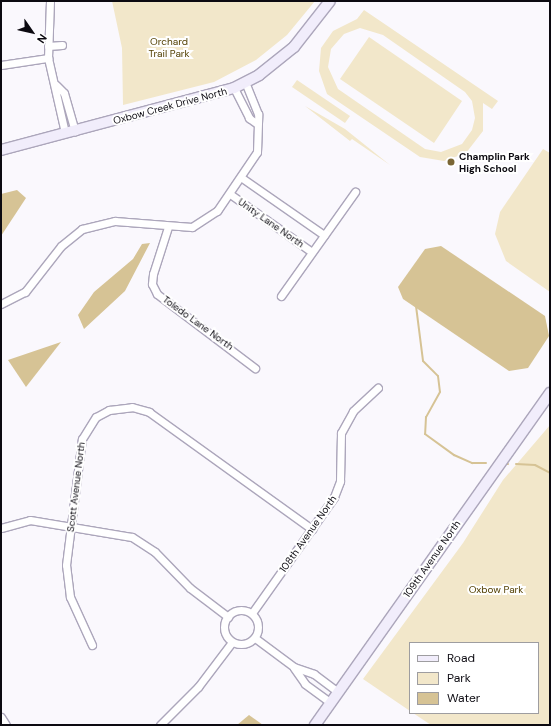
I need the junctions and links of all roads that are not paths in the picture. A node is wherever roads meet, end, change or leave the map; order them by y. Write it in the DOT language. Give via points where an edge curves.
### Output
graph roads {
  1 [pos="50,1"];
  2 [pos="330,1"];
  3 [pos="62,45"];
  4 [pos="48,46"];
  5 [pos="48,58"];
  6 [pos="1,65"];
  7 [pos="245,82"];
  8 [pos="234,88"];
  9 [pos="256,124"];
  10 [pos="70,132"];
  11 [pos="1,150"];
  12 [pos="242,178"];
  13 [pos="355,192"];
  14 [pos="230,194"];
  15 [pos="168,227"];
  16 [pos="324,235"];
  17 [pos="312,252"];
  18 [pos="281,296"];
  19 [pos="1,304"];
  20 [pos="255,368"];
  21 [pos="378,388"];
  22 [pos="550,393"];
  23 [pos="71,526"];
  24 [pos="1,528"];
  25 [pos="312,529"];
  26 [pos="252,613"];
  27 [pos="228,617"];
  28 [pos="255,638"];
  29 [pos="232,642"];
  30 [pos="92,645"];
  31 [pos="294,667"];
  32 [pos="338,692"];
  33 [pos="330,703"];
  34 [pos="1,717"];
  35 [pos="6,725"];
  36 [pos="160,725"];
  37 [pos="315,725"];
  1 -- 4 [label="street"];
  2 -- 7 [label="street, Oxbow Creek Drive North" via="294,47"];
  3 -- 4 [label="street"];
  4 -- 5 [label="street"];
  5 -- 6 [label="street"];
  5 -- 10 [label="street" via="56,85 64,93"];
  7 -- 8 [label="street, Oxbow Creek Drive North"];
  7 -- 9 [label="street" via="258,114"];
  8 -- 9 [label="street" via="249,118"];
  8 -- 10 [label="street, Oxbow Creek Drive North"];
  9 -- 12 [label="street" via="257,152"];
  10 -- 11 [label="street, Oxbow Creek Drive North"];
  12 -- 14 [label="street"];
  12 -- 16 [label="street, Unity Lane North"];
  13 -- 16 [label="street, Unity Lane North"];
  14 -- 15 [label="street" via="205,222 192,227"];
  14 -- 17 [label="street, Unity Lane North"];
  15 -- 19 [label="street" via="115,221 82,229 61,246 25,292"];
  15 -- 20 [label="street, Toledo Lane North" via="153,274 152,284 157,294"];
  16 -- 17 [label="street, Unity Lane North"];
  17 -- 18 [label="street, Unity Lane North"];
  21 -- 25 [label="street, 108th Avenue North" via="353,411 341,433 338,490"];
  22 -- 32 [label="street, 109th Avenue North"];
  23 -- 24 [label="street" via="30,520"];
  23 -- 25 [label="street, Scott Avenue North" via="82,439 96,417 109,410 132,407 158,418"];
  23 -- 27 [label="street" via="119,532 144,544"];
  23 -- 30 [label="street, Scott Avenue North" via="67,582 70,597"];
  25 -- 26 [label="street, 108th Avenue North"];
  26 -- 27 [label="street" via="242,610"];
  26 -- 28 [label="street" via="258,622"];
  27 -- 29 [label="street" via="225,633"];
  28 -- 29 [label="street" via="242,645"];
  28 -- 31 [label="street"];
  29 -- 36 [label="street" via="198,687"];
  31 -- 32 [label="street" via="314,674"];
  31 -- 33 [label="street" via="305,684"];
  32 -- 33 [label="street, 109th Avenue North"];
  33 -- 37 [label="street, 109th Avenue North"];
  34 -- 35 [label="street"];
}
